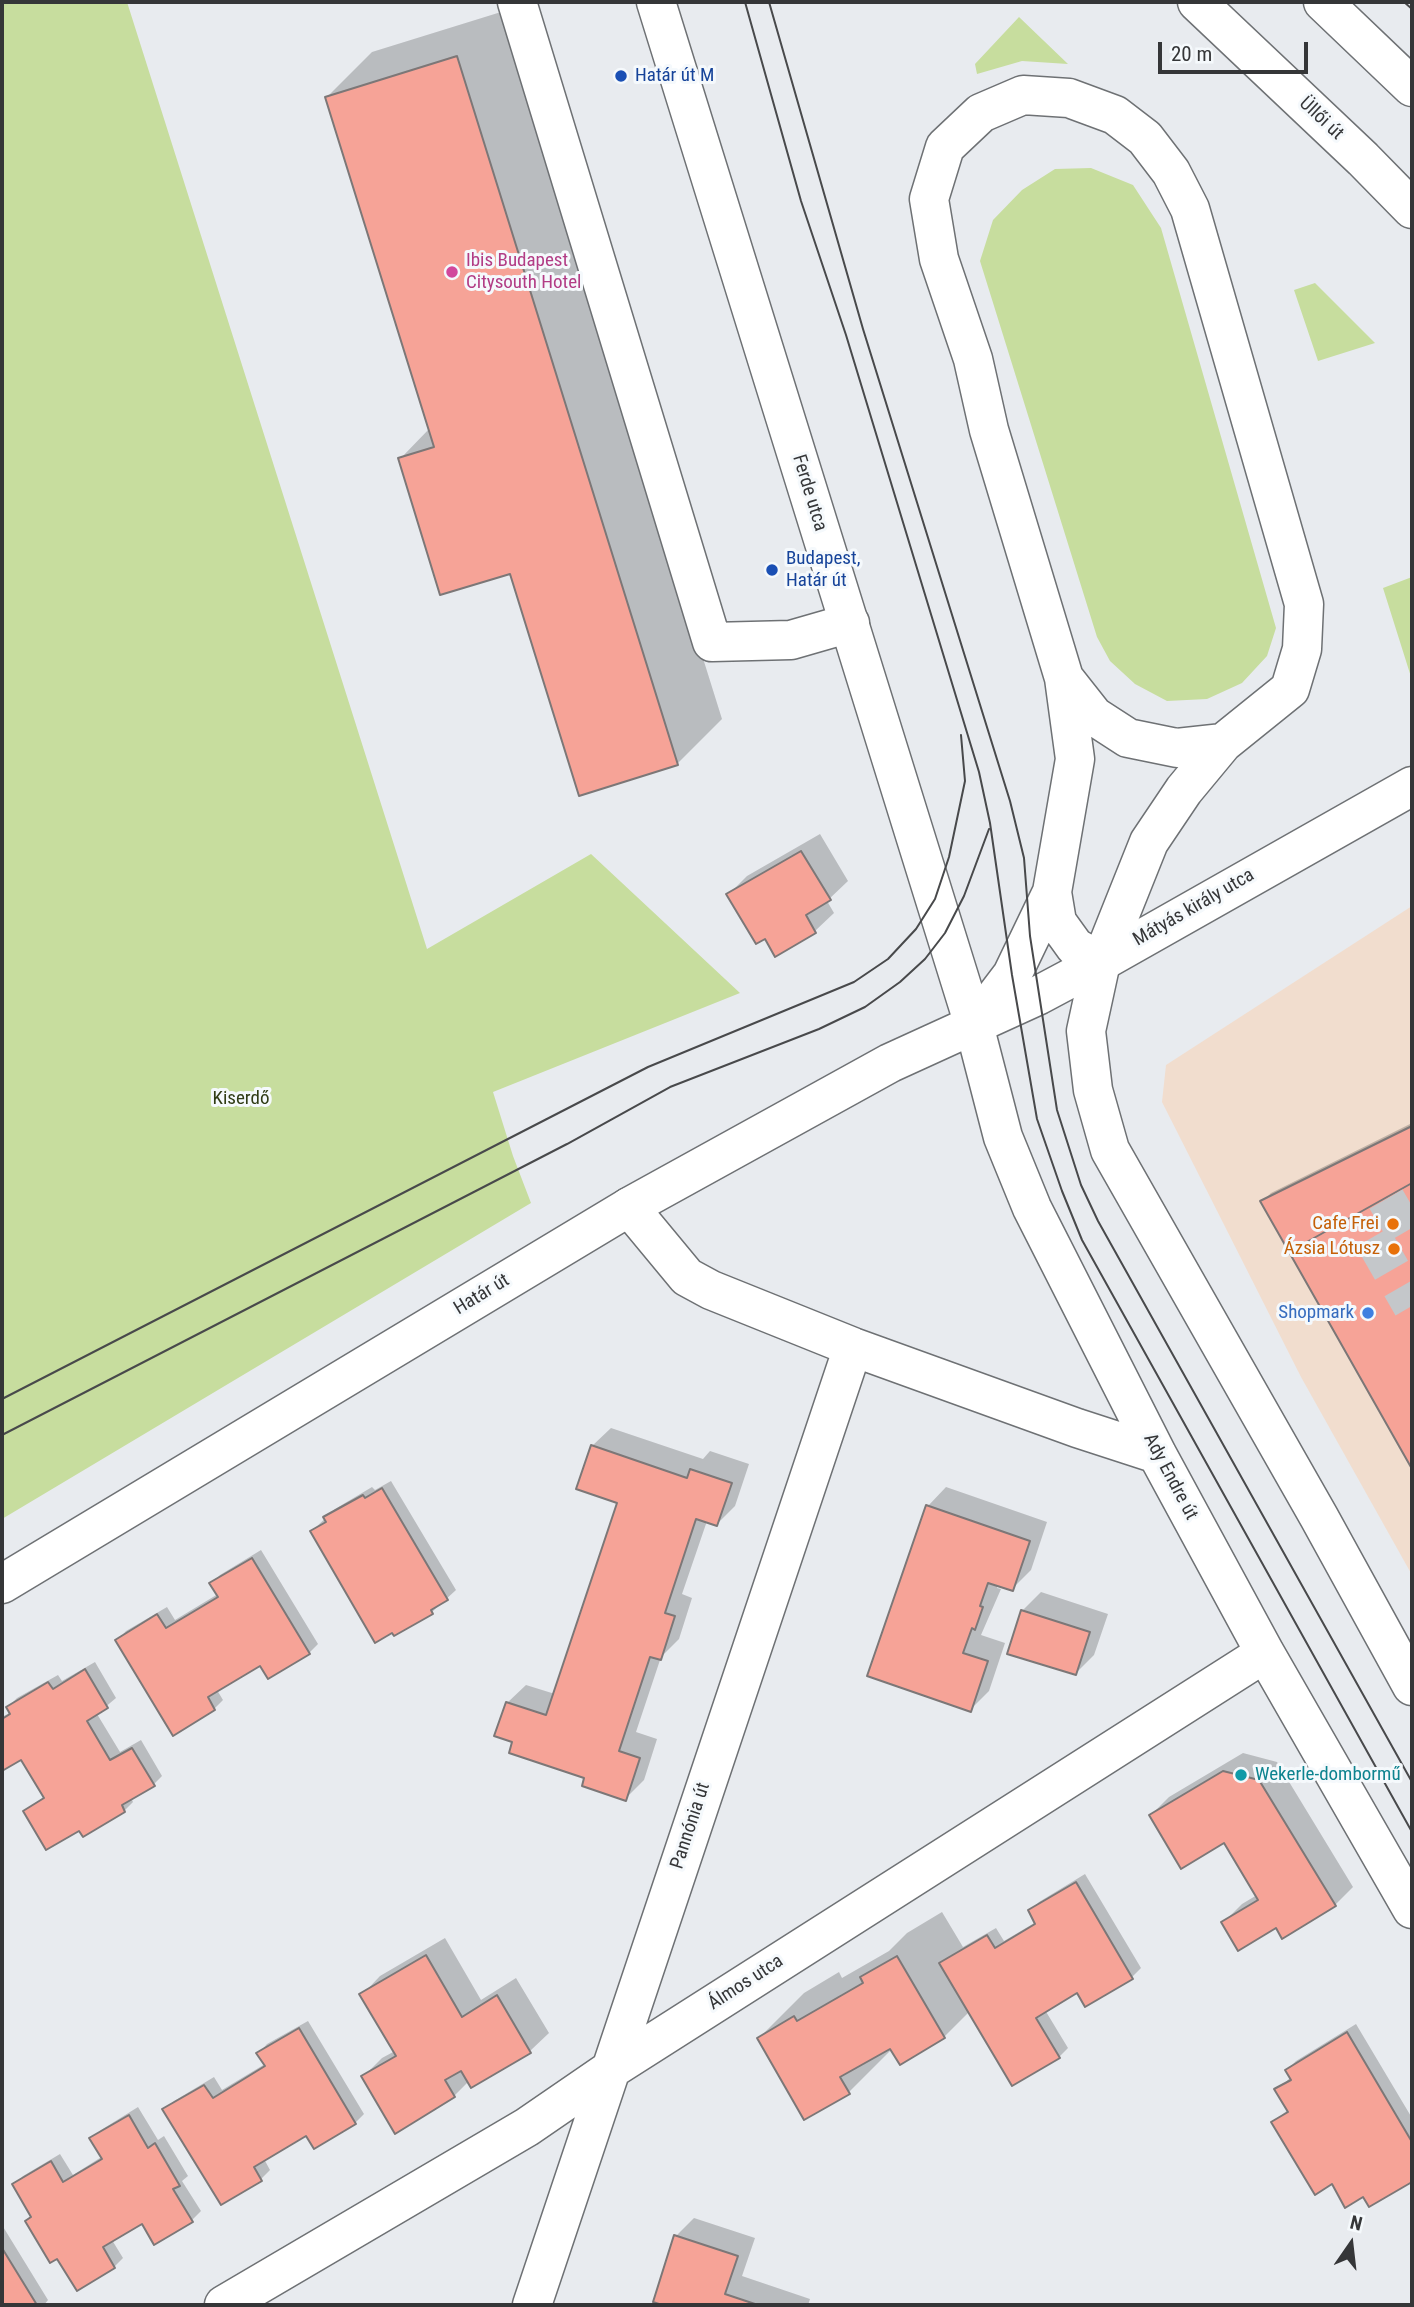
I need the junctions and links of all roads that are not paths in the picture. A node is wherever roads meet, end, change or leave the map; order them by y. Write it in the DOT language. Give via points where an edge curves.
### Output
graph roads {
  1 [pos="517,2"];
  2 [pos="656,2"];
  3 [pos="1197,2"];
  4 [pos="1322,2"];
  5 [pos="1412,87"];
  6 [pos="1412,209"];
  7 [pos="850,624"];
  8 [pos="1064,678"];
  9 [pos="1223,743"];
  10 [pos="1412,786"];
  11 [pos="1052,892"];
  12 [pos="1101,962"];
  13 [pos="974,1025"];
  14 [pos="628,1207"];
  15 [pos="853,1347"];
  16 [pos="1157,1454"];
  17 [pos="2,1584"];
  18 [pos="1265,1653"];
  19 [pos="1412,1686"];
  20 [pos="1412,1909"];
  21 [pos="610,2070"];
  22 [pos="224,2305"];
  23 [pos="532,2305"];
  1 -- 7 [label="street" via="712,642 792,640"];
  2 -- 7 [label="street, Ferde utca"];
  3 -- 6 [label="street, Üllői út"];
  4 -- 5 [label="street"];
  7 -- 13 [label="street, Ferde utca"];
  8 -- 9 [label="street" via="1094,716 1128,737 1177,748"];
  8 -- 9 [label="street" via="989,430 973,359 939,259 929,198 944,147 981,113 1023,95 1069,98 1115,115 1145,138 1171,172 1190,209 1304,604 1302,649 1290,689"];
  8 -- 11 [label="street" via="1075,758"];
  9 -- 12 [label="street" via="1149,842"];
  10 -- 12 [label="street, Mátyás király utca"];
  11 -- 12 [label="street" via="1057,922 1075,947"];
  11 -- 13 [label="street" via="1012,975"];
  12 -- 13 [label="street, Mátyás király utca"];
  12 -- 19 [label="street" via="1086,1031 1093,1090 1110,1150"];
  13 -- 14 [label="street, Határ út" via="890,1063"];
  13 -- 16 [label="street, Ady Endre út" via="1003,1137 1032,1208"];
  14 -- 15 [label="street" via="687,1277"];
  14 -- 17 [label="street, Határ út"];
  15 -- 16 [label="street"];
  15 -- 21 [label="street, Pannónia út"];
  16 -- 18 [label="street, Ady Endre út"];
  18 -- 20 [label="street, Ady Endre út"];
  18 -- 21 [label="street, Álmos utca"];
  21 -- 22 [label="street, Álmos utca" via="527,2127"];
  21 -- 23 [label="street, Pannónia út"];
}
